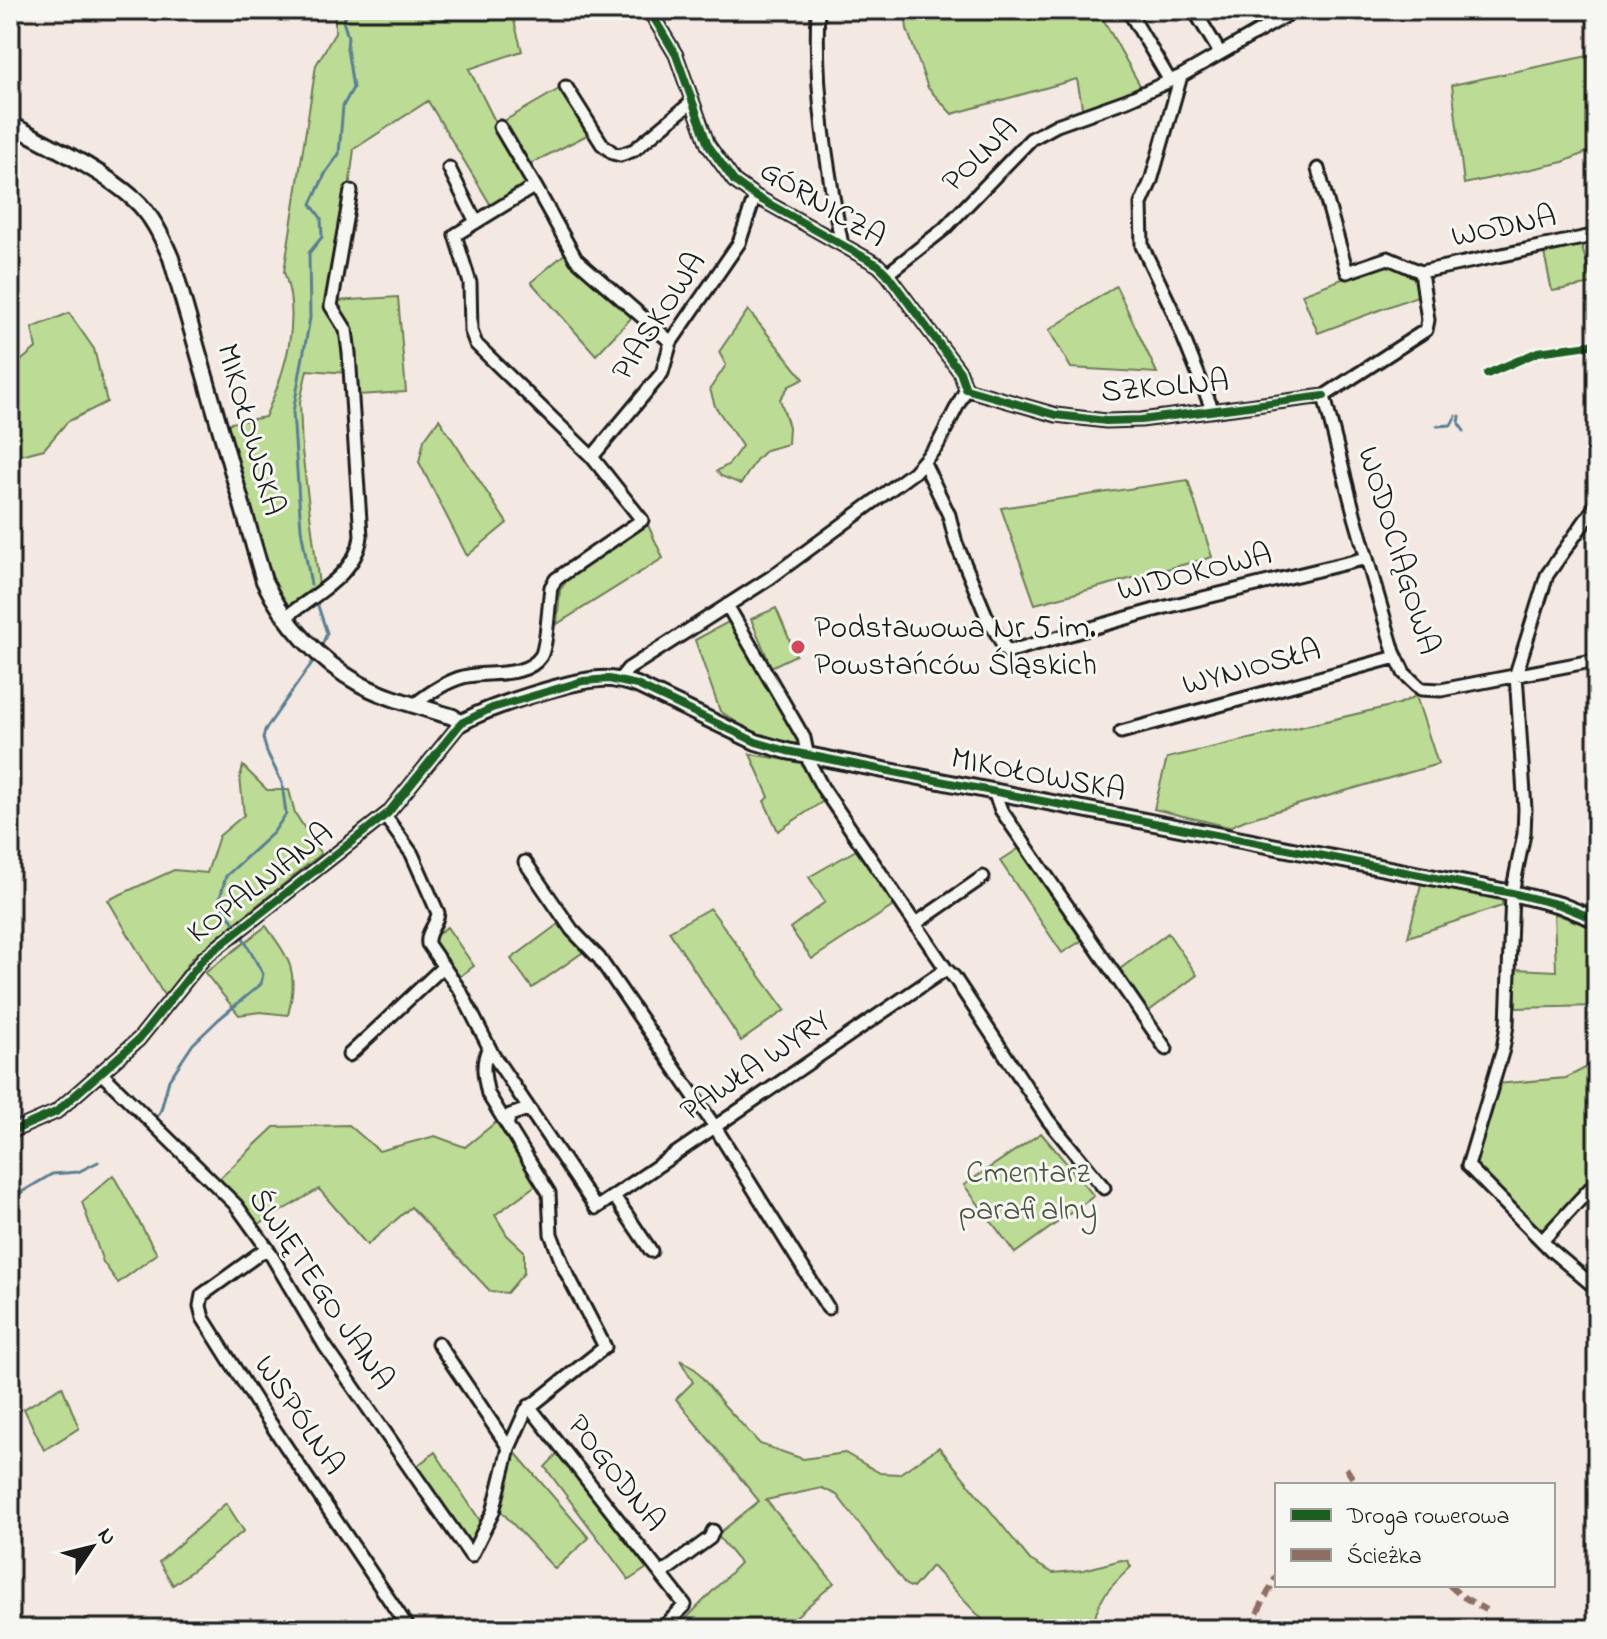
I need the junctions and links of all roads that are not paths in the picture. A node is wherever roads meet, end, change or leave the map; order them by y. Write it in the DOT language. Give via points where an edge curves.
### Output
graph roads {
  1 [pos="649,10"];
  2 [pos="818,10"];
  3 [pos="1128,10"];
  4 [pos="1194,10"];
  5 [pos="1296,10"];
  6 [pos="1220,53"];
  7 [pos="1175,78"];
  8 [pos="566,87"];
  9 [pos="692,102"];
  10 [pos="10,124"];
  11 [pos="500,127"];
  12 [pos="449,168"];
  13 [pos="1318,169"];
  14 [pos="535,186"];
  15 [pos="351,191"];
  16 [pos="755,196"];
  17 [pos="476,222"];
  18 [pos="1597,235"];
  19 [pos="842,245"];
  20 [pos="1421,272"];
  21 [pos="887,274"];
  22 [pos="671,342"];
  23 [pos="966,389"];
  24 [pos="1324,396"];
  25 [pos="1212,409"];
  26 [pos="592,457"];
  27 [pos="924,463"];
  28 [pos="1597,504"];
  29 [pos="1367,558"];
  30 [pos="727,605"];
  31 [pos="284,618"];
  32 [pos="1396,657"];
  33 [pos="1597,660"];
  34 [pos="1516,674"];
  35 [pos="619,680"];
  36 [pos="414,705"];
  37 [pos="461,723"];
  38 [pos="1121,732"];
  39 [pos="809,756"];
  40 [pos="994,792"];
  41 [pos="385,816"];
  42 [pos="525,862"];
  43 [pos="983,877"];
  44 [pos="1512,893"];
  45 [pos="1597,920"];
  46 [pos="915,924"];
  47 [pos="443,967"];
  48 [pos="946,969"];
  49 [pos="1166,1049"];
  50 [pos="486,1052"];
  51 [pos="349,1055"];
  52 [pos="101,1073"];
  53 [pos="528,1109"];
  54 [pos="507,1125"];
  55 [pos="715,1127"];
  56 [pos="10,1132"];
  57 [pos="1597,1181"];
  58 [pos="1104,1188"];
  59 [pos="614,1196"];
  60 [pos="1542,1241"];
  61 [pos="267,1248"];
  62 [pos="651,1251"];
  63 [pos="1597,1289"];
  64 [pos="828,1308"];
  65 [pos="438,1343"];
  66 [pos="529,1406"];
  67 [pos="509,1448"];
  68 [pos="713,1531"];
  69 [pos="661,1574"];
  70 [pos="409,1629"];
  71 [pos="662,1629"];
  1 -- 9 [label="street, GÓRNICZA" via="676,55"];
  2 -- 19 [label="street" via="819,108"];
  3 -- 7 [label="street"];
  4 -- 6 [label="street"];
  5 -- 6 [label="street, POLNA"];
  6 -- 7 [label="street, POLNA"];
  7 -- 21 [label="street, POLNA" via="1031,139 944,229"];
  7 -- 25 [label="street" via="1141,204 1142,246"];
  8 -- 9 [label="street" via="602,144 620,155 634,150"];
  9 -- 16 [label="street, GÓRNICZA" via="720,163"];
  10 -- 31 [label="street, MIKOŁOWSKA" via="134,199 163,239 264,581"];
  11 -- 14 [label="street"];
  12 -- 17 [label="street"];
  13 -- 20 [label="street, WODNA" via="1347,272 1388,258"];
  14 -- 17 [label="street"];
  14 -- 22 [label="street" via="576,259"];
  15 -- 31 [label="street" via="331,306 346,330 349,353 360,550 345,570"];
  16 -- 19 [label="street, GÓRNICZA"];
  16 -- 22 [label="street, PIASKOWA" via="739,243"];
  17 -- 26 [label="street" via="455,235 470,283 476,344"];
  18 -- 20 [label="street, WODNA"];
  19 -- 21 [label="street, GÓRNICZA"];
  20 -- 24 [label="street, WODNA" via="1426,330"];
  21 -- 23 [label="street, GÓRNICZA" via="960,372"];
  22 -- 26 [label="street, PIASKOWA" via="662,373"];
  23 -- 25 [label="street, SZKOLNA" via="1056,415 1106,421"];
  23 -- 27 [label="street"];
  24 -- 25 [label="street, SZKOLNA"];
  24 -- 29 [label="street, WODOCIĄGOWA"];
  26 -- 36 [label="street" via="642,520 556,579 542,655 533,663 463,677"];
  27 -- 29 [label="street, WIDOKOWA" via="986,615 1007,652"];
  27 -- 30 [label="street"];
  28 -- 34 [label="street" via="1547,575"];
  29 -- 32 [label="street, WODOCIĄGOWA"];
  30 -- 35 [label="street"];
  30 -- 39 [label="street" via="804,738"];
  31 -- 36 [label="street, MIKOŁOWSKA" via="350,677"];
  32 -- 34 [label="street, WODOCIĄGOWA" via="1421,689 1441,690"];
  32 -- 38 [label="street, WYNIOSŁA"];
  33 -- 34 [label="street"];
  34 -- 44 [label="street" via="1525,819"];
  35 -- 37 [label="street, MIKOŁOWSKA" via="583,681"];
  35 -- 39 [label="street, MIKOŁOWSKA" via="756,742"];
  36 -- 37 [label="street, MIKOŁOWSKA"];
  37 -- 41 [label="street, KOPALNIANA"];
  39 -- 40 [label="street, MIKOŁOWSKA"];
  39 -- 46 [label="street" via="833,805"];
  40 -- 44 [label="street, MIKOŁOWSKA"];
  40 -- 49 [label="street" via="1001,810"];
  41 -- 47 [label="street" via="412,854 438,913 427,936"];
  41 -- 52 [label="street, KOPALNIANA" via="191,971 156,1021"];
  42 -- 55 [label="street" via="572,930 599,958"];
  43 -- 46 [label="street"];
  44 -- 45 [label="street, MIKOŁOWSKA"];
  44 -- 60 [label="street" via="1507,1025 1468,1166"];
  46 -- 48 [label="street"];
  47 -- 50 [label="street" via="461,992"];
  47 -- 51 [label="street"];
  48 -- 55 [label="street, PAWŁA WYRY"];
  48 -- 58 [label="street" via="1048,1120"];
  50 -- 53 [label="street"];
  50 -- 54 [label="street" via="488,1094"];
  52 -- 56 [label="street, KOPALNIANA" via="56,1112"];
  52 -- 61 [label="street, ŚWIĘTEGO JANA" via="236,1205"];
  53 -- 54 [label="street" via="510,1115"];
  53 -- 59 [label="street, PAWŁA WYRY" via="596,1208"];
  54 -- 66 [label="street" via="549,1193 551,1234 605,1347"];
  55 -- 59 [label="street, PAWŁA WYRY"];
  55 -- 64 [label="street"];
  57 -- 60 [label="street"];
  59 -- 62 [label="street"];
  60 -- 63 [label="street"];
  61 -- 67 [label="street, ŚWIĘTEGO JANA" via="325,1346 471,1556 493,1512"];
  61 -- 70 [label="street, WSPÓLNA" via="202,1295 203,1318"];
  65 -- 67 [label="street"];
  66 -- 67 [label="street"];
  66 -- 69 [label="street, POGODNA"];
  68 -- 69 [label="street, POGODNA"];
  69 -- 71 [label="street, POGODNA" via="685,1605"];
}
